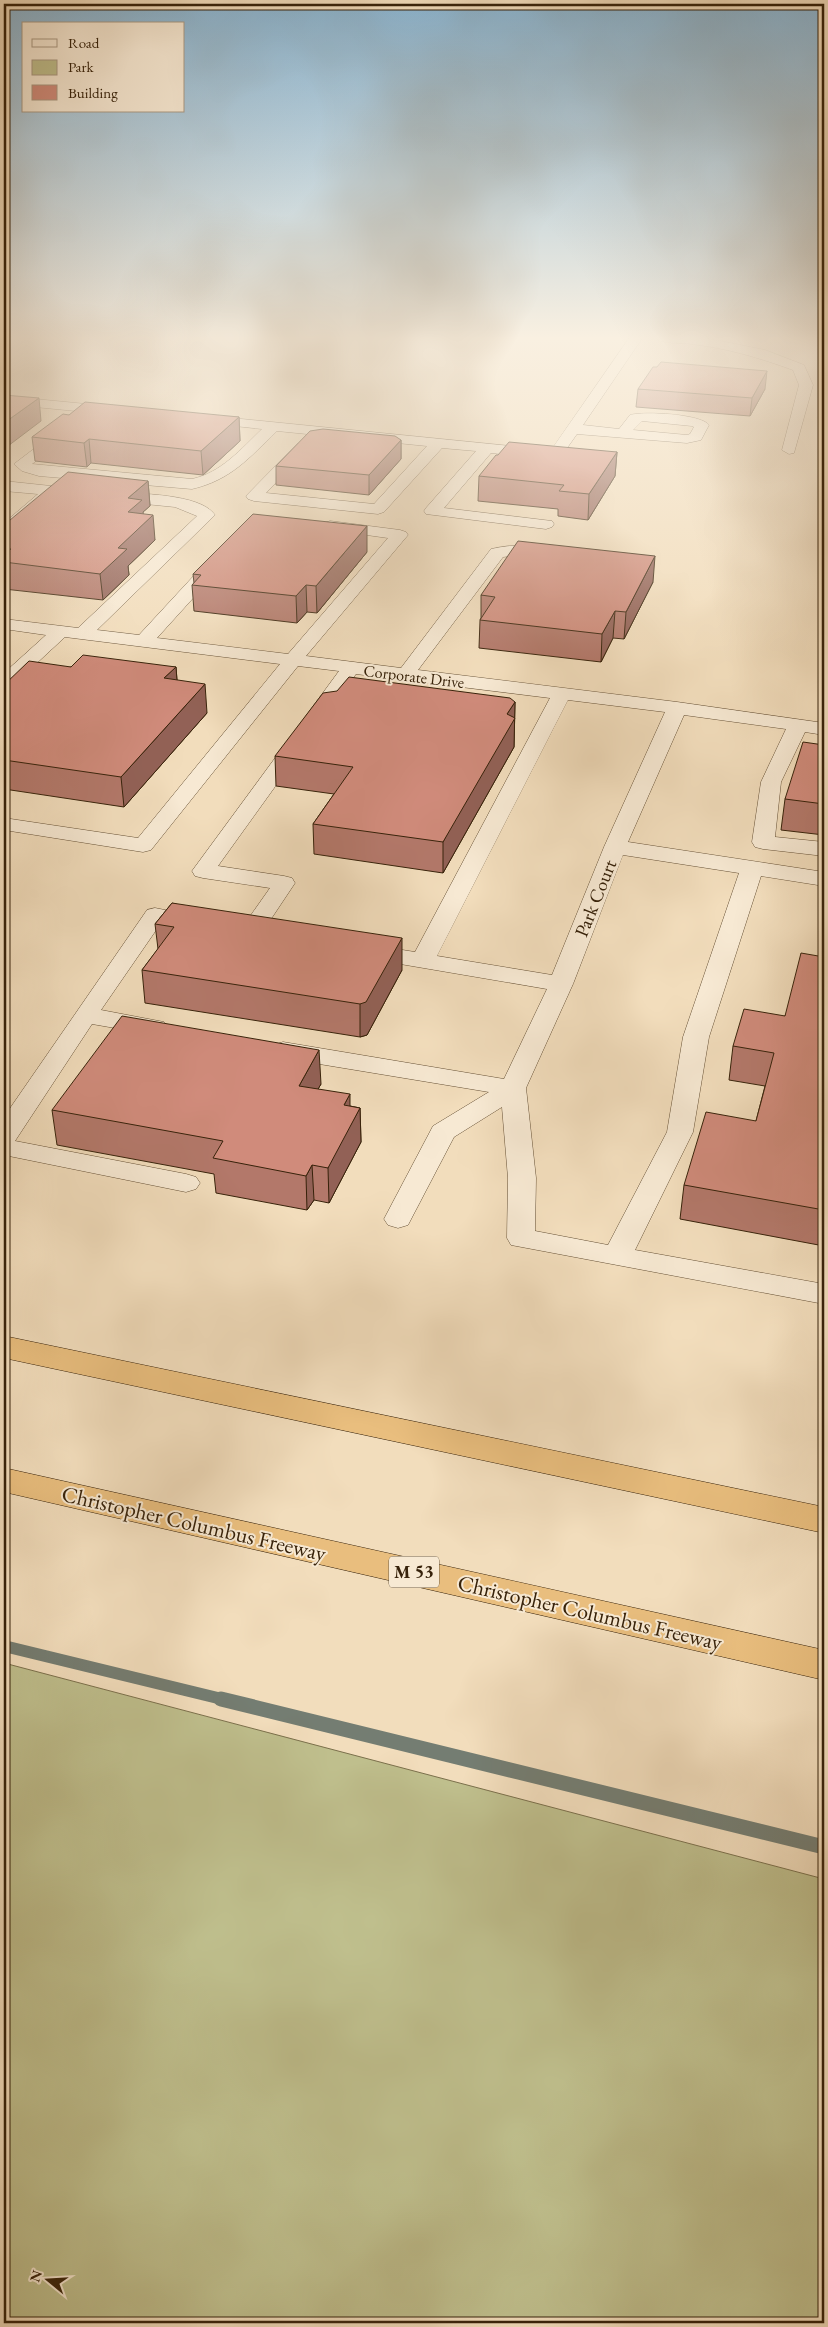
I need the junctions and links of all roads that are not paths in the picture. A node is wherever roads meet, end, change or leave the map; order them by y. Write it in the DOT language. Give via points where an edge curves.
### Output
graph roads {
  1 [pos="47,446"];
  2 [pos="253,446"];
  3 [pos="304,446"];
  4 [pos="436,446"];
  5 [pos="463,446"];
  6 [pos="562,446"];
  7 [pos="790,446"];
  8 [pos="487,448"];
  9 [pos="789,450"];
  10 [pos="4,486"];
  11 [pos="51,491"];
  12 [pos="70,493"];
  13 [pos="100,496"];
  14 [pos="314,524"];
  15 [pos="546,524"];
  16 [pos="4,531"];
  17 [pos="232,544"];
  18 [pos="563,555"];
  19 [pos="4,624"];
  20 [pos="60,632"];
  21 [pos="82,634"];
  22 [pos="143,642"];
  23 [pos="292,661"];
  24 [pos="351,668"];
  25 [pos="405,675"];
  26 [pos="4,684"];
  27 [pos="562,694"];
  28 [pos="677,708"];
  29 [pos="798,725"];
  30 [pos="824,728"];
  31 [pos="4,824"];
  32 [pos="615,848"];
  33 [pos="824,850"];
  34 [pos="752,868"];
  35 [pos="824,879"];
  36 [pos="235,929"];
  37 [pos="280,937"];
  38 [pos="346,948"];
  39 [pos="422,961"];
  40 [pos="561,984"];
  41 [pos="85,1015"];
  42 [pos="182,1032"];
  43 [pos="259,1046"];
  44 [pos="513,1088"];
  45 [pos="4,1137"];
  46 [pos="4,1147"];
  47 [pos="186,1182"];
  48 [pos="398,1219"];
  49 [pos="617,1256"];
  50 [pos="824,1294"];
  51 [pos="4,1347"];
  52 [pos="4,1480"];
  53 [pos="824,1520"];
  54 [pos="824,1665"];
  1 -- 2 [label="street" via="22,464 39,471 179,484 203,483 223,473"];
  3 -- 4 [label="street" via="254,496 378,509"];
  5 -- 8 [label="street"];
  6 -- 8 [label="street" via="555,455"];
  7 -- 9 [label="street"];
  8 -- 15 [label="street" via="432,511"];
  10 -- 11 [label="street"];
  11 -- 12 [label="street"];
  11 -- 16 [label="street"];
  13 -- 21 [label="street" via="187,505 206,515"];
  14 -- 23 [label="street" via="400,535"];
  17 -- 22 [label="street"];
  18 -- 25 [label="street" via="514,550 497,553"];
  19 -- 20 [label="street, Corporate Drive"];
  20 -- 21 [label="street, Corporate Drive"];
  20 -- 26 [label="street"];
  21 -- 22 [label="street, Corporate Drive"];
  22 -- 23 [label="street, Corporate Drive"];
  23 -- 24 [label="street, Corporate Drive"];
  23 -- 31 [label="street" via="143,845"];
  24 -- 25 [label="street, Corporate Drive"];
  24 -- 36 [label="street" via="203,871 284,883"];
  25 -- 27 [label="street, Corporate Drive"];
  27 -- 28 [label="street, Corporate Drive"];
  27 -- 39 [label="street"];
  28 -- 29 [label="street, Corporate Drive"];
  28 -- 32 [label="street, Park Court"];
  29 -- 30 [label="street, Corporate Drive"];
  29 -- 33 [label="street" via="770,782 763,842"];
  32 -- 34 [label="street"];
  32 -- 40 [label="street, Park Court"];
  34 -- 35 [label="street"];
  34 -- 49 [label="street" via="696,1037 680,1132"];
  36 -- 37 [label="street"];
  36 -- 41 [label="street" via="155,916"];
  38 -- 39 [label="street"];
  39 -- 40 [label="street"];
  40 -- 44 [label="street, Park Court"];
  41 -- 42 [label="street"];
  41 -- 45 [label="street"];
  43 -- 44 [label="street"];
  44 -- 48 [label="street" via="443,1132"];
  44 -- 49 [label="street" via="522,1178 521,1238"];
  46 -- 47 [label="street"];
  49 -- 50 [label="street"];
  51 -- 53 [label="highway"];
  52 -- 54 [label="highway, Christopher Columbus Freeway / M 53"];
}
